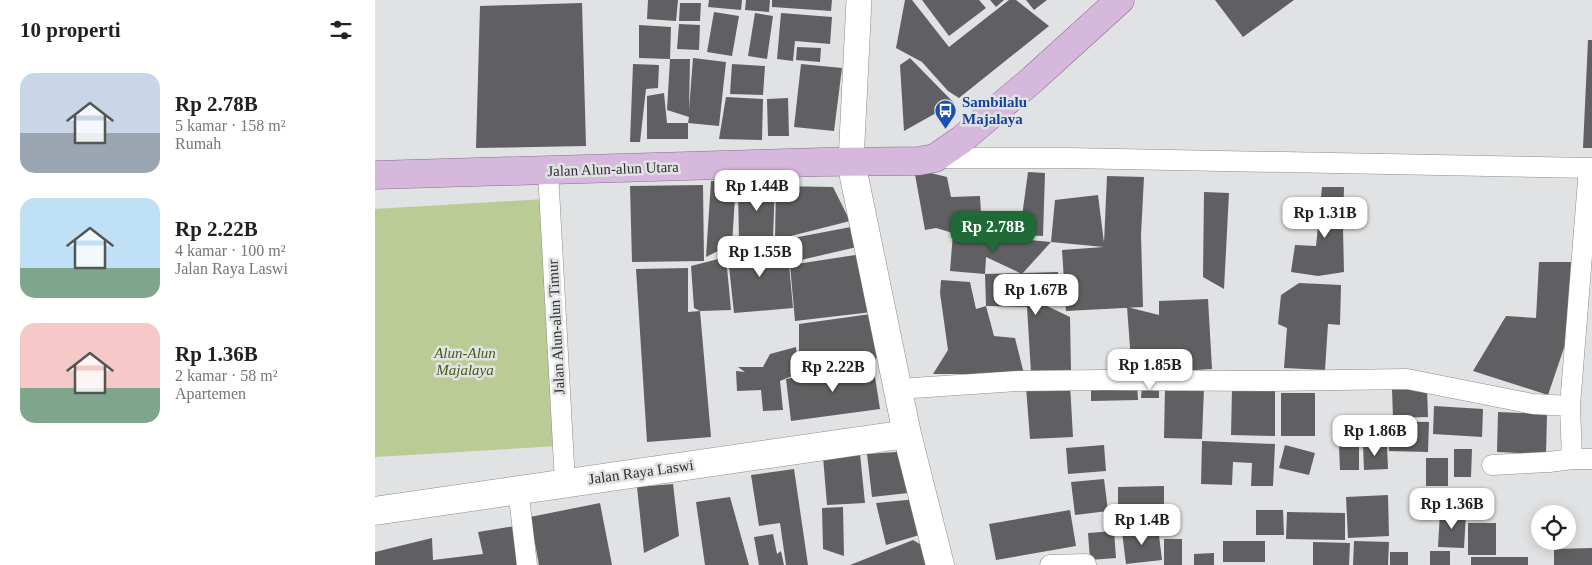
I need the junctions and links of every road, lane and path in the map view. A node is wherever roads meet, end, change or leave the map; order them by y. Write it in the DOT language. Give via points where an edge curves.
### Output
graph roads {
  1 [pos="859,0"];
  2 [pos="1120,0"];
  3 [pos="927,159"];
  4 [pos="857,162"];
  5 [pos="1590,168"];
  6 [pos="548,171"];
  7 [pos="375,175"];
  8 [pos="898,388"];
  9 [pos="1570,406"];
  10 [pos="907,434"];
  11 [pos="1572,459"];
  12 [pos="1592,460"];
  13 [pos="1491,466"];
  14 [pos="565,483"];
  15 [pos="518,489"];
  16 [pos="375,511"];
  17 [pos="1086,564"];
  18 [pos="527,565"];
  19 [pos="940,565"];
  20 [pos="1050,565"];
  1 -- 4 [label="street"];
  2 -- 3 [label="main road" via="961,140"];
  3 -- 4 [label="main road, Jalan Alun-alun Utara"];
  3 -- 5 [label="street" via="1087,158"];
  4 -- 6 [label="main road, Jalan Alun-alun Utara"];
  4 -- 8 [label="main road"];
  5 -- 9 [label="street"];
  6 -- 7 [label="main road, Jalan Alun-alun Utara"];
  6 -- 14 [label="street, Jalan Alun-alun Timur"];
  8 -- 9 [label="street" via="1019,381 1407,379 1533,404"];
  8 -- 10 [label="main road"];
  9 -- 11 [label="street"];
  10 -- 14 [label="main road, Jalan Raya Laswi"];
  10 -- 19 [label="main road"];
  11 -- 12 [label="street"];
  11 -- 13 [label="street"];
  14 -- 15 [label="main road, Jalan Raya Laswi"];
  15 -- 16 [label="main road, Jalan Raya Laswi"];
  15 -- 18 [label="street"];
  17 -- 20 [label="street"];
}
